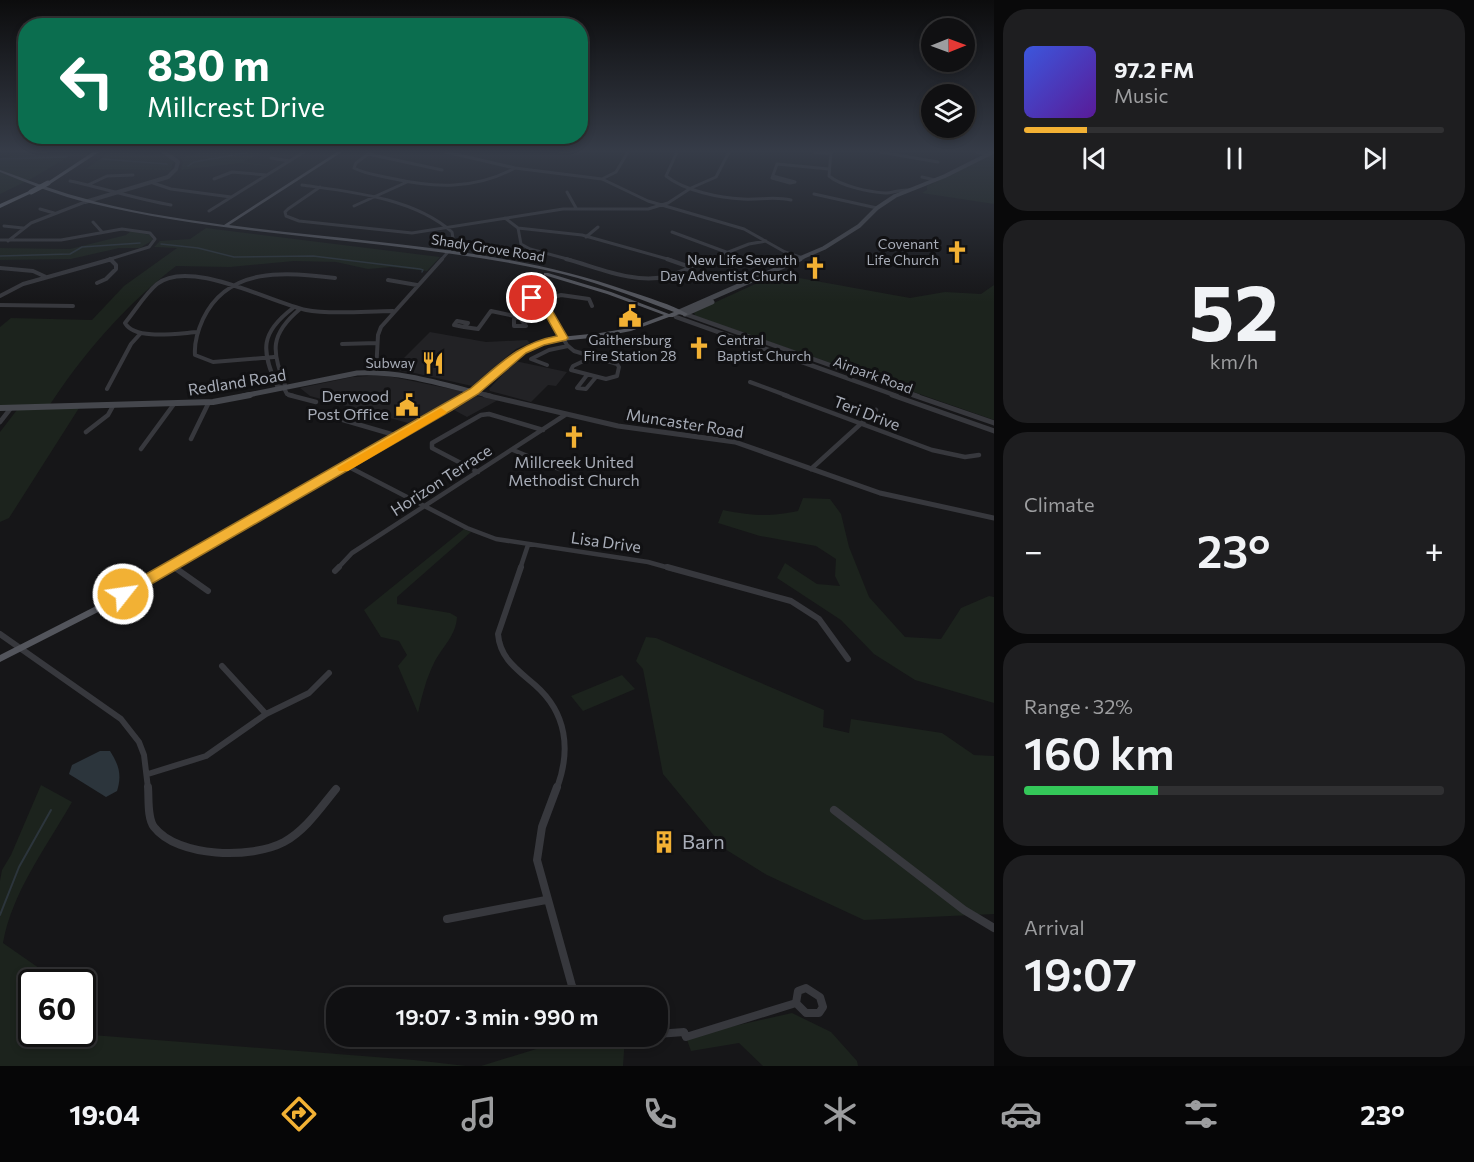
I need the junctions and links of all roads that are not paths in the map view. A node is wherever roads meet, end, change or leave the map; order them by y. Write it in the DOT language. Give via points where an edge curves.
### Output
graph roads {
  1 [pos="85,202"];
  2 [pos="152,202"];
  3 [pos="224,202"];
  4 [pos="255,202"];
  5 [pos="262,202"];
  6 [pos="299,202"];
  7 [pos="364,202"];
  8 [pos="390,202"];
  9 [pos="572,202"];
  10 [pos="653,202"];
  11 [pos="668,202"];
  12 [pos="849,202"];
  13 [pos="888,202"];
  14 [pos="171,205"];
  15 [pos="663,205"];
  16 [pos="354,206"];
  17 [pos="576,208"];
  18 [pos="877,208"];
  19 [pos="40,209"];
  20 [pos="209,211"];
  21 [pos="56,213"];
  22 [pos="230,218"];
  23 [pos="237,218"];
  24 [pos="505,218"];
  25 [pos="93,222"];
  26 [pos="205,222"];
  27 [pos="4,226"];
  28 [pos="221,226"];
  29 [pos="244,227"];
  30 [pos="449,227"];
  31 [pos="598,227"];
  32 [pos="23,228"];
  33 [pos="518,228"];
  34 [pos="102,232"];
  35 [pos="672,232"];
  36 [pos="586,237"];
  37 [pos="0,240"];
  38 [pos="8,241"];
  39 [pos="766,241"];
  40 [pos="726,252"];
  41 [pos="445,255"];
  42 [pos="802,258"];
  43 [pos="110,259"];
  44 [pos="690,267"];
  45 [pos="0,268"];
  46 [pos="46,277"];
  47 [pos="335,278"];
  48 [pos="388,280"];
  49 [pos="520,282"];
  50 [pos="97,283"];
  51 [pos="233,285"];
  52 [pos="417,285"];
  53 [pos="0,296"];
  54 [pos="538,301"];
  55 [pos="0,305"];
  56 [pos="73,306"];
  57 [pos="592,306"];
  58 [pos="293,308"];
  59 [pos="300,309"];
  60 [pos="393,311"];
  61 [pos="549,312"];
  62 [pos="680,314"];
  63 [pos="670,315"];
  64 [pos="465,327"];
  65 [pos="198,332"];
  66 [pos="140,334"];
  67 [pos="600,335"];
  68 [pos="563,338"];
  69 [pos="377,343"];
  70 [pos="342,344"];
  71 [pos="568,346"];
  72 [pos="274,357"];
  73 [pos="265,358"];
  74 [pos="590,358"];
  75 [pos="547,365"];
  76 [pos="376,372"];
  77 [pos="587,375"];
  78 [pos="596,377"];
  79 [pos="750,382"];
  80 [pos="284,388"];
  81 [pos="107,389"];
  82 [pos="474,392"];
  83 [pos="209,402"];
  84 [pos="316,402"];
  85 [pos="174,404"];
  86 [pos="113,406"];
  87 [pos="0,408"];
  88 [pos="10,408"];
  89 [pos="876,410"];
  90 [pos="565,415"];
  91 [pos="343,420"];
  92 [pos="0,422"];
  93 [pos="859,423"];
  94 [pos="994,423"];
  95 [pos="543,430"];
  96 [pos="994,431"];
  97 [pos="86,432"];
  98 [pos="398,436"];
  99 [pos="191,439"];
  100 [pos="141,449"];
  101 [pos="513,450"];
  102 [pos="979,455"];
  103 [pos="347,466"];
  104 [pos="559,469"];
  105 [pos="811,469"];
  106 [pos="478,472"];
  107 [pos="425,506"];
  108 [pos="994,518"];
  109 [pos="528,545"];
  110 [pos="172,566"];
  111 [pos="335,571"];
  112 [pos="208,591"];
  113 [pos="0,634"];
  114 [pos="18,648"];
  115 [pos="0,659"];
  116 [pos="848,659"];
  117 [pos="222,666"];
  118 [pos="329,673"];
  119 [pos="266,714"];
  120 [pos="148,774"];
  121 [pos="336,789"];
  122 [pos="834,810"];
  123 [pos="546,900"];
  124 [pos="447,919"];
  125 [pos="994,927"];
  126 [pos="573,987"];
  127 [pos="796,1003"];
  128 [pos="668,1033"];
  1 -- 21 [label="street"];
  1 -- 26 [label="main road, Shady Grove Road"];
  1 -- 28 [label="main road, Shady Grove Road" via="129,215"];
  2 -- 14 [label="street"];
  3 -- 20 [label="street"];
  4 -- 22 [label="main road"];
  5 -- 23 [label="main road"];
  6 -- 30 [label="street" via="285,212 286,216 299,221 406,234"];
  7 -- 16 [label="street"];
  8 -- 30 [label="street"];
  9 -- 17 [label="street"];
  10 -- 15 [label="street"];
  11 -- 15 [label="street"];
  12 -- 18 [label="street"];
  13 -- 18 [label="main road"];
  15 -- 17 [label="street" via="634,210"];
  15 -- 39 [label="street" via="744,229"];
  17 -- 24 [label="street"];
  18 -- 42 [label="main road" via="859,226"];
  19 -- 21 [label="street"];
  21 -- 32 [label="street"];
  22 -- 26 [label="main road"];
  22 -- 28 [label="main road"];
  23 -- 28 [label="main road"];
  23 -- 29 [label="main road"];
  24 -- 30 [label="street"];
  24 -- 33 [label="street"];
  25 -- 34 [label="street"];
  26 -- 28 [label="main road, Shady Grove Road"];
  27 -- 32 [label="street"];
  28 -- 29 [label="main road, Shady Grove Road"];
  28 -- 41 [label="main road, Shady Grove Road"];
  29 -- 41 [label="main road, Shady Grove Road"];
  30 -- 41 [label="street" via="456,240"];
  31 -- 36 [label="street"];
  32 -- 38 [label="street"];
  33 -- 36 [label="street"];
  33 -- 44 [label="street" via="521,244 530,249 633,277 661,278"];
  34 -- 38 [label="street" via="61,240"];
  34 -- 43 [label="street" via="136,230 154,237 153,243 144,249"];
  35 -- 40 [label="street"];
  36 -- 44 [label="street"];
  37 -- 38 [label="street"];
  39 -- 40 [label="street"];
  39 -- 42 [label="street"];
  40 -- 44 [label="street"];
  41 -- 52 [label="street"];
  41 -- 62 [label="main road, Shady Grove Road" via="562,273"];
  41 -- 63 [label="main road, Shady Grove Road" via="562,278"];
  42 -- 62 [label="main road"];
  43 -- 46 [label="street"];
  43 -- 50 [label="street" via="116,269"];
  45 -- 46 [label="street" via="33,271"];
  46 -- 53 [label="street"];
  47 -- 51 [label="street" via="282,273"];
  48 -- 52 [label="street"];
  49 -- 54 [label="street" via="513,290"];
  51 -- 58 [label="street"];
  51 -- 65 [label="street" via="211,301"];
  51 -- 66 [label="street" via="190,276 162,281 125,322"];
  52 -- 60 [label="street"];
  54 -- 57 [label="street" via="567,295 589,299"];
  54 -- 61 [label="street"];
  55 -- 56 [label="street"];
  58 -- 59 [label="street"];
  58 -- 73 [label="street" via="269,332"];
  59 -- 60 [label="street"];
  59 -- 72 [label="street" via="280,327"];
  60 -- 69 [label="street" via="381,327"];
  61 -- 64 [label="street" via="519,317 491,311 478,329"];
  61 -- 68 [label="street"];
  62 -- 63 [label="main road, Shady Grove Road"];
  62 -- 67 [label="main road" via="633,333"];
  62 -- 94 [label="street, Airpark Road"];
  62 -- 96 [label="street, Airpark Road"];
  63 -- 67 [label="main road"];
  65 -- 66 [label="street"];
  65 -- 73 [label="street" via="195,355 206,360"];
  66 -- 81 [label="street"];
  67 -- 68 [label="main road"];
  68 -- 71 [label="street"];
  68 -- 82 [label="main road" via="522,350"];
  69 -- 70 [label="street"];
  69 -- 76 [label="street"];
  71 -- 74 [label="street"];
  71 -- 75 [label="street" via="531,360"];
  72 -- 73 [label="street"];
  72 -- 80 [label="street"];
  73 -- 80 [label="street" via="277,386"];
  74 -- 77 [label="street" via="571,369"];
  74 -- 78 [label="street" via="619,366 615,378"];
  76 -- 80 [label="main road, Redland Road"];
  76 -- 82 [label="main road, Redland Road"];
  77 -- 78 [label="street"];
  77 -- 78 [label="street" via="577,388 586,389"];
  79 -- 93 [label="street, Teri Drive"];
  80 -- 83 [label="main road, Redland Road"];
  80 -- 84 [label="street" via="287,394"];
  82 -- 90 [label="street, Muncaster Road"];
  82 -- 98 [label="main road"];
  83 -- 85 [label="main road, Redland Road"];
  83 -- 99 [label="street"];
  85 -- 86 [label="main road, Redland Road"];
  85 -- 100 [label="street"];
  86 -- 88 [label="main road, Redland Road"];
  86 -- 97 [label="street" via="108,415"];
  87 -- 88 [label="main road, Redland Road"];
  88 -- 92 [label="street"];
  89 -- 93 [label="street"];
  90 -- 95 [label="street, Horizon Terrace"];
  90 -- 105 [label="street, Muncaster Road" via="626,428 735,442"];
  91 -- 98 [label="street"];
  93 -- 102 [label="street, Teri Drive" via="941,453"];
  93 -- 105 [label="street"];
  95 -- 101 [label="street, Horizon Terrace"];
  95 -- 106 [label="street" via="481,415 432,443 432,448"];
  98 -- 103 [label="main road"];
  101 -- 104 [label="street"];
  101 -- 106 [label="street, Horizon Terrace"];
  103 -- 107 [label="street, Lisa Drive"];
  103 -- 110 [label="main road"];
  105 -- 108 [label="street, Muncaster Road" via="880,493"];
  106 -- 107 [label="street, Horizon Terrace"];
  107 -- 109 [label="street, Lisa Drive" via="480,534"];
  107 -- 111 [label="street, Horizon Terrace" via="352,553"];
  109 -- 116 [label="street, Lisa Drive" via="648,562 778,596 804,607 819,619"];
  109 -- 123 [label="street" via="498,642 504,657 544,695 565,732 564,768 536,844"];
  110 -- 112 [label="street"];
  110 -- 114 [label="main road"];
  113 -- 114 [label="street"];
  114 -- 115 [label="main road"];
  114 -- 120 [label="street" via="121,720 139,742"];
  117 -- 119 [label="street"];
  118 -- 119 [label="street" via="309,693"];
  119 -- 120 [label="street" via="206,756"];
  120 -- 121 [label="street" via="150,815 157,833 183,846 232,855 284,842 304,827"];
  122 -- 125 [label="street" via="964,910"];
  123 -- 124 [label="street"];
  123 -- 126 [label="street"];
  127 -- 128 [label="street" via="686,1037 684,1032"];
}
